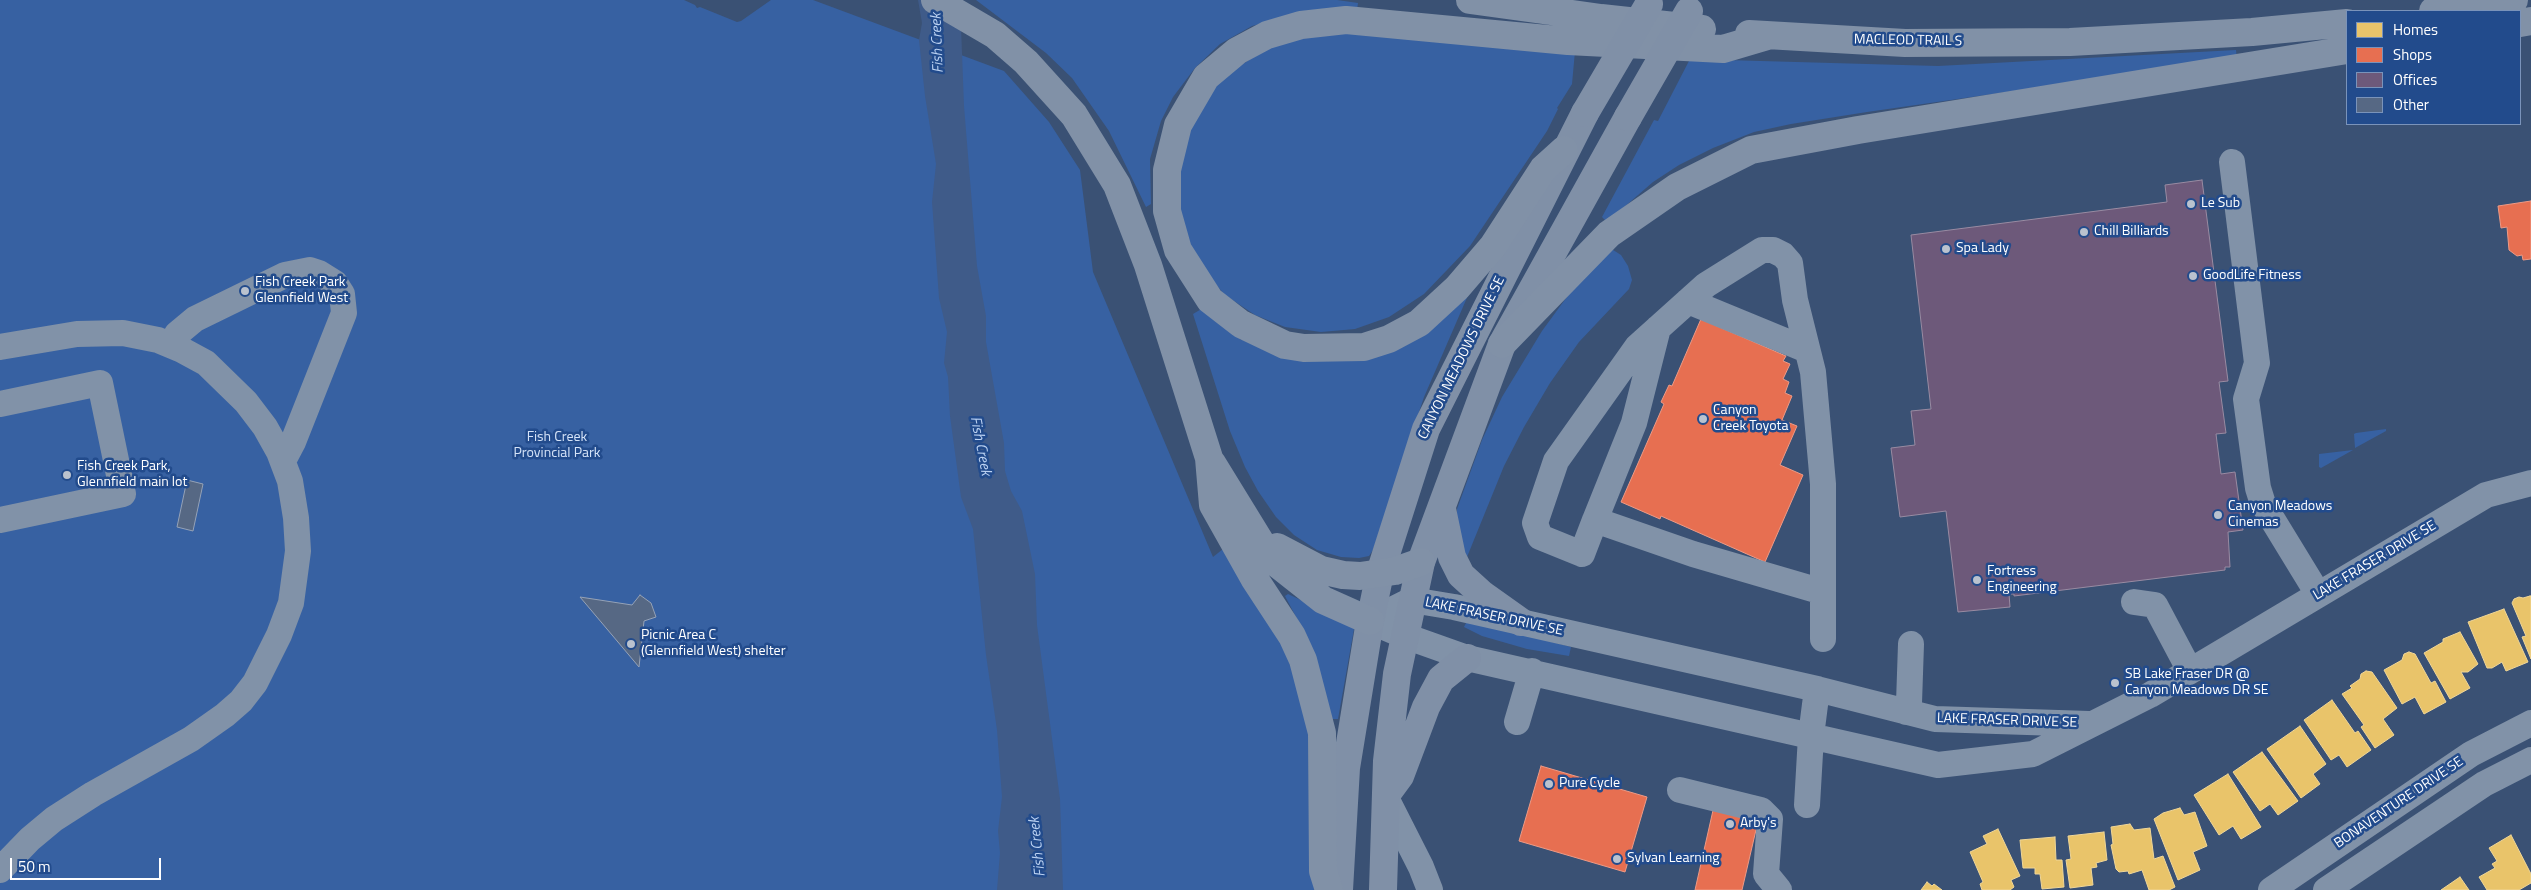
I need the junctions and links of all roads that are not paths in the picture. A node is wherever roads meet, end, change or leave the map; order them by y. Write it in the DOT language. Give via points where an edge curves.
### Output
graph roads {
  1 [pos="935,0"];
  2 [pos="1470,0"];
  3 [pos="2514,0"];
  4 [pos="1650,2"];
  5 [pos="1692,5"];
  6 [pos="2439,10"];
  7 [pos="2346,23"];
  8 [pos="1767,36"];
  9 [pos="2346,50"];
  10 [pos="1564,150"];
  11 [pos="2232,162"];
  12 [pos="1688,301"];
  13 [pos="1658,328"];
  14 [pos="1502,344"];
  15 [pos="171,345"];
  16 [pos="0,347"];
  17 [pos="1807,350"];
  18 [pos="0,404"];
  19 [pos="1209,458"];
  20 [pos="283,461"];
  21 [pos="2531,483"];
  22 [pos="1442,509"];
  23 [pos="0,520"];
  24 [pos="1595,520"];
  25 [pos="1255,534"];
  26 [pos="1421,562"];
  27 [pos="1380,573"];
  28 [pos="1823,592"];
  29 [pos="2318,594"];
  30 [pos="1412,600"];
  31 [pos="2134,602"];
  32 [pos="1370,621"];
  33 [pos="1520,622"];
  34 [pos="1405,636"];
  35 [pos="1823,639"];
  36 [pos="1911,644"];
  37 [pos="1467,658"];
  38 [pos="1532,671"];
  39 [pos="2190,671"];
  40 [pos="1817,689"];
  41 [pos="1906,712"];
  42 [pos="1517,722"];
  43 [pos="2531,723"];
  44 [pos="2092,724"];
  45 [pos="1810,736"];
  46 [pos="2531,760"];
  47 [pos="1680,790"];
  48 [pos="1385,796"];
  49 [pos="1807,805"];
  50 [pos="0,870"];
  51 [pos="1329,890"];
  52 [pos="1340,890"];
  53 [pos="1384,890"];
  54 [pos="1430,890"];
  55 [pos="1779,890"];
  56 [pos="2271,890"];
  57 [pos="2326,890"];
  1 -- 19 [label="highway" via="995,35 1026,62 1074,115 1117,186 1148,265"];
  2 -- 8 [label="highway, MACLEOD TRAIL S"];
  3 -- 6 [label="highway"];
  4 -- 10 [label="main road, CANYON MEADOWS DRIVE SE, bridge"];
  5 -- 14 [label="main road, bridge"];
  7 -- 8 [label="highway, MACLEOD TRAIL S" via="2070,42 1905,43"];
  8 -- 10 [label="highway" via="1723,49 1568,41 1346,20 1301,24 1267,35 1237,52 1206,77 1178,125 1167,170 1167,211 1178,250 1210,300 1241,324 1284,345 1364,347 1389,339 1419,323 1457,288 1493,246 1543,169"];
  9 -- 14 [label="highway" via="1751,150 1677,187 1609,234"];
  10 -- 27 [label="main road, CANYON MEADOWS DRIVE SE" via="1426,428"];
  11 -- 29 [label="street" via="2257,363 2246,400 2258,488 2263,504"];
  12 -- 13 [label="street"];
  12 -- 17 [label="street"];
  12 -- 17 [label="street" via="1706,285 1762,250 1783,254 1790,263"];
  13 -- 24 [label="street" via="1634,423"];
  13 -- 24 [label="street" via="1637,347 1556,461 1535,523 1540,537 1582,554"];
  14 -- 22 [label="main road"];
  15 -- 16 [label="street" via="123,333 102,332"];
  15 -- 20 [label="street" via="206,363 228,382 265,428"];
  15 -- 20 [label="street" via="177,334 195,319 286,275 310,270 335,283 344,304 341,325"];
  17 -- 28 [label="street" via="1813,372 1823,484"];
  18 -- 23 [label="street" via="100,383 123,494"];
  19 -- 25 [label="highway"];
  19 -- 51 [label="highway" via="1213,505 1254,578 1292,636 1303,660 1322,733 1323,871"];
  20 -- 50 [label="street" via="296,518 298,551 295,581 279,635 255,683 225,715 191,739 54,819"];
  21 -- 29 [label="street, LAKE FRASER DRIVE SE" via="2486,495"];
  22 -- 26 [label="main road"];
  22 -- 33 [label="main road" via="1452,557 1461,575"];
  24 -- 28 [label="street" via="1693,554"];
  25 -- 27 [label="highway" via="1321,570 1360,576"];
  25 -- 32 [label="highway" via="1271,559 1323,600"];
  26 -- 27 [label="highway"];
  26 -- 30 [label="main road"];
  27 -- 32 [label="main road, CANYON MEADOWS DRIVE SE"];
  28 -- 35 [label="street"];
  29 -- 39 [label="street, LAKE FRASER DRIVE SE"];
  30 -- 32 [label="street, LAKE FRASER DRIVE SE"];
  30 -- 33 [label="street, LAKE FRASER DRIVE SE"];
  30 -- 34 [label="main road"];
  31 -- 39 [label="street" via="2155,606"];
  32 -- 34 [label="street, LAKE FRASER DRIVE SE"];
  32 -- 52 [label="main road, CANYON MEADOWS DRIVE SE" via="1346,768"];
  33 -- 40 [label="street, LAKE FRASER DRIVE SE"];
  34 -- 37 [label="street, LAKE FRASER DRIVE SE"];
  34 -- 48 [label="main road" via="1397,674"];
  36 -- 41 [label="street"];
  37 -- 38 [label="street, LAKE FRASER DRIVE SE"];
  37 -- 48 [label="main road" via="1441,679 1426,706 1400,776"];
  38 -- 42 [label="street"];
  38 -- 45 [label="street, LAKE FRASER DRIVE SE"];
  39 -- 44 [label="street, LAKE FRASER DRIVE SE"];
  40 -- 41 [label="street, LAKE FRASER DRIVE SE"];
  40 -- 45 [label="street"];
  41 -- 44 [label="street, LAKE FRASER DRIVE SE" via="1934,719"];
  43 -- 56 [label="street, BONAVENTURE DRIVE SE" via="2471,754"];
  44 -- 45 [label="street, LAKE FRASER DRIVE SE" via="2033,754 1938,765"];
  45 -- 49 [label="street"];
  46 -- 57 [label="street" via="2484,784"];
  47 -- 55 [label="street" via="1761,810 1770,819 1766,874"];
  48 -- 53 [label="main road"];
  48 -- 54 [label="street"];
}
